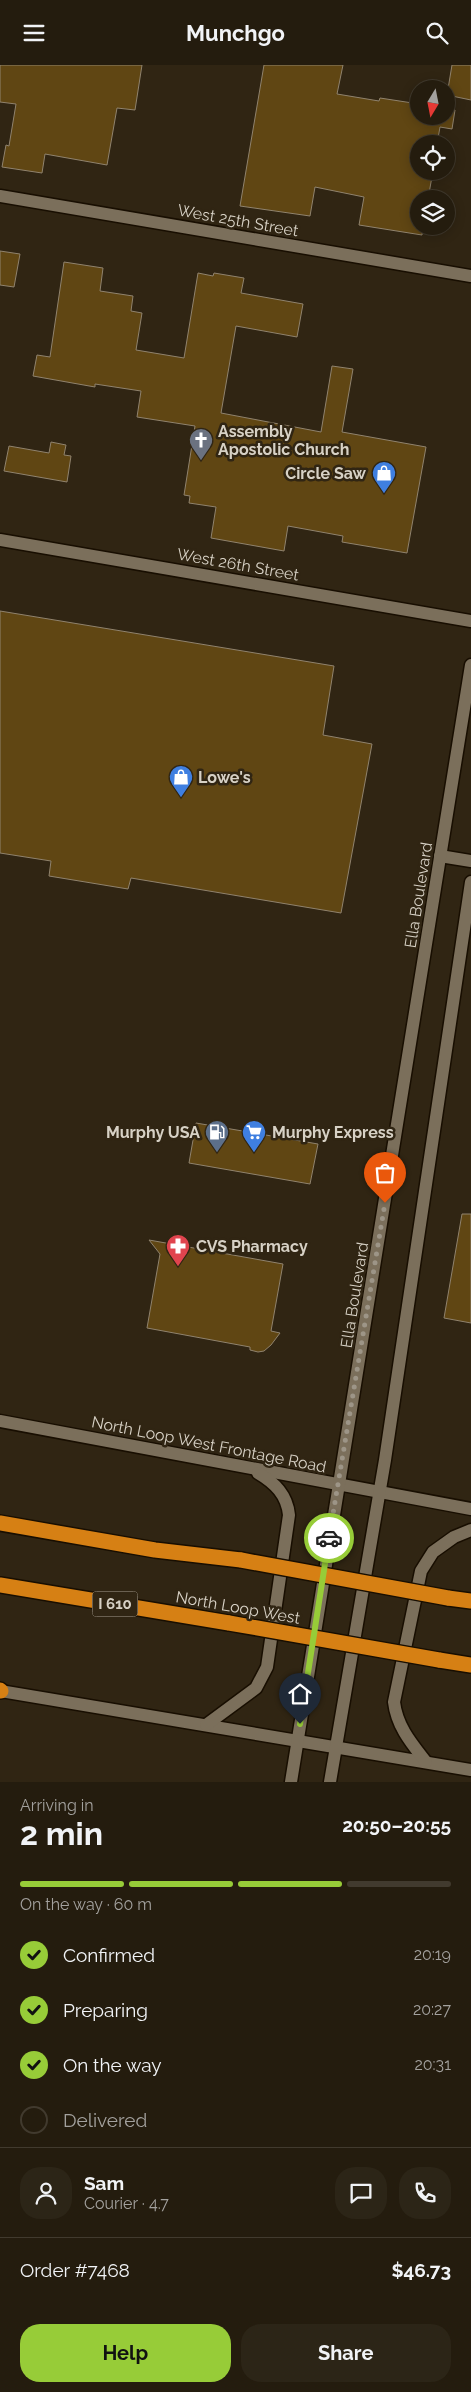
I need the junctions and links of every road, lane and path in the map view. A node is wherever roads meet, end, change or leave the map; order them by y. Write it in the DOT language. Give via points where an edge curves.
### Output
graph roads {
  1 [pos="0,196"];
  2 [pos="471,276"];
  3 [pos="0,540"];
  4 [pos="471,621"];
  5 [pos="471,665"];
  6 [pos="440,856"];
  7 [pos="471,861"];
  8 [pos="471,882"];
  9 [pos="0,1421"];
  10 [pos="250,1468"];
  11 [pos="338,1485"];
  12 [pos="380,1492"];
  13 [pos="471,1509"];
  14 [pos="0,1523"];
  15 [pos="471,1530"];
  16 [pos="0,1585"];
  17 [pos="471,1601"];
  18 [pos="471,1665"];
  19 [pos="0,1691"];
  20 [pos="206,1725"];
  21 [pos="298,1741"];
  22 [pos="337,1747"];
  23 [pos="426,1763"];
  24 [pos="471,1770"];
  25 [pos="291,1782"];
  26 [pos="330,1782"];
  1 -- 2 [label="main road, West 25th Street"];
  3 -- 4 [label="main road, West 26th Street"];
  5 -- 6 [label="main road, Ella Boulevard"];
  6 -- 7 [label="main road"];
  6 -- 11 [label="main road, Ella Boulevard"];
  8 -- 12 [label="main road"];
  9 -- 10 [label="main road, North Loop West Frontage Road"];
  10 -- 11 [label="main road, North Loop West Frontage Road"];
  10 -- 20 [label="main road" via="276,1485 285,1498 289,1515 269,1657 264,1677 256,1687"];
  11 -- 12 [label="main road, North Loop West Frontage Road"];
  11 -- 21 [label="main road, Ella Boulevard"];
  12 -- 13 [label="main road, North Loop West Frontage Road"];
  12 -- 22 [label="main road"];
  14 -- 17 [label="highway, bridge" via="155,1550 240,1560"];
  15 -- 23 [label="main road" via="442,1545 425,1561 394,1702 407,1738"];
  16 -- 18 [label="highway, North Loop West / I 610, bridge"];
  19 -- 20 [label="main road"];
  20 -- 21 [label="main road"];
  21 -- 22 [label="main road"];
  21 -- 25 [label="main road, Ella Boulevard"];
  22 -- 23 [label="main road"];
  22 -- 26 [label="main road"];
  23 -- 24 [label="main road"];
}
